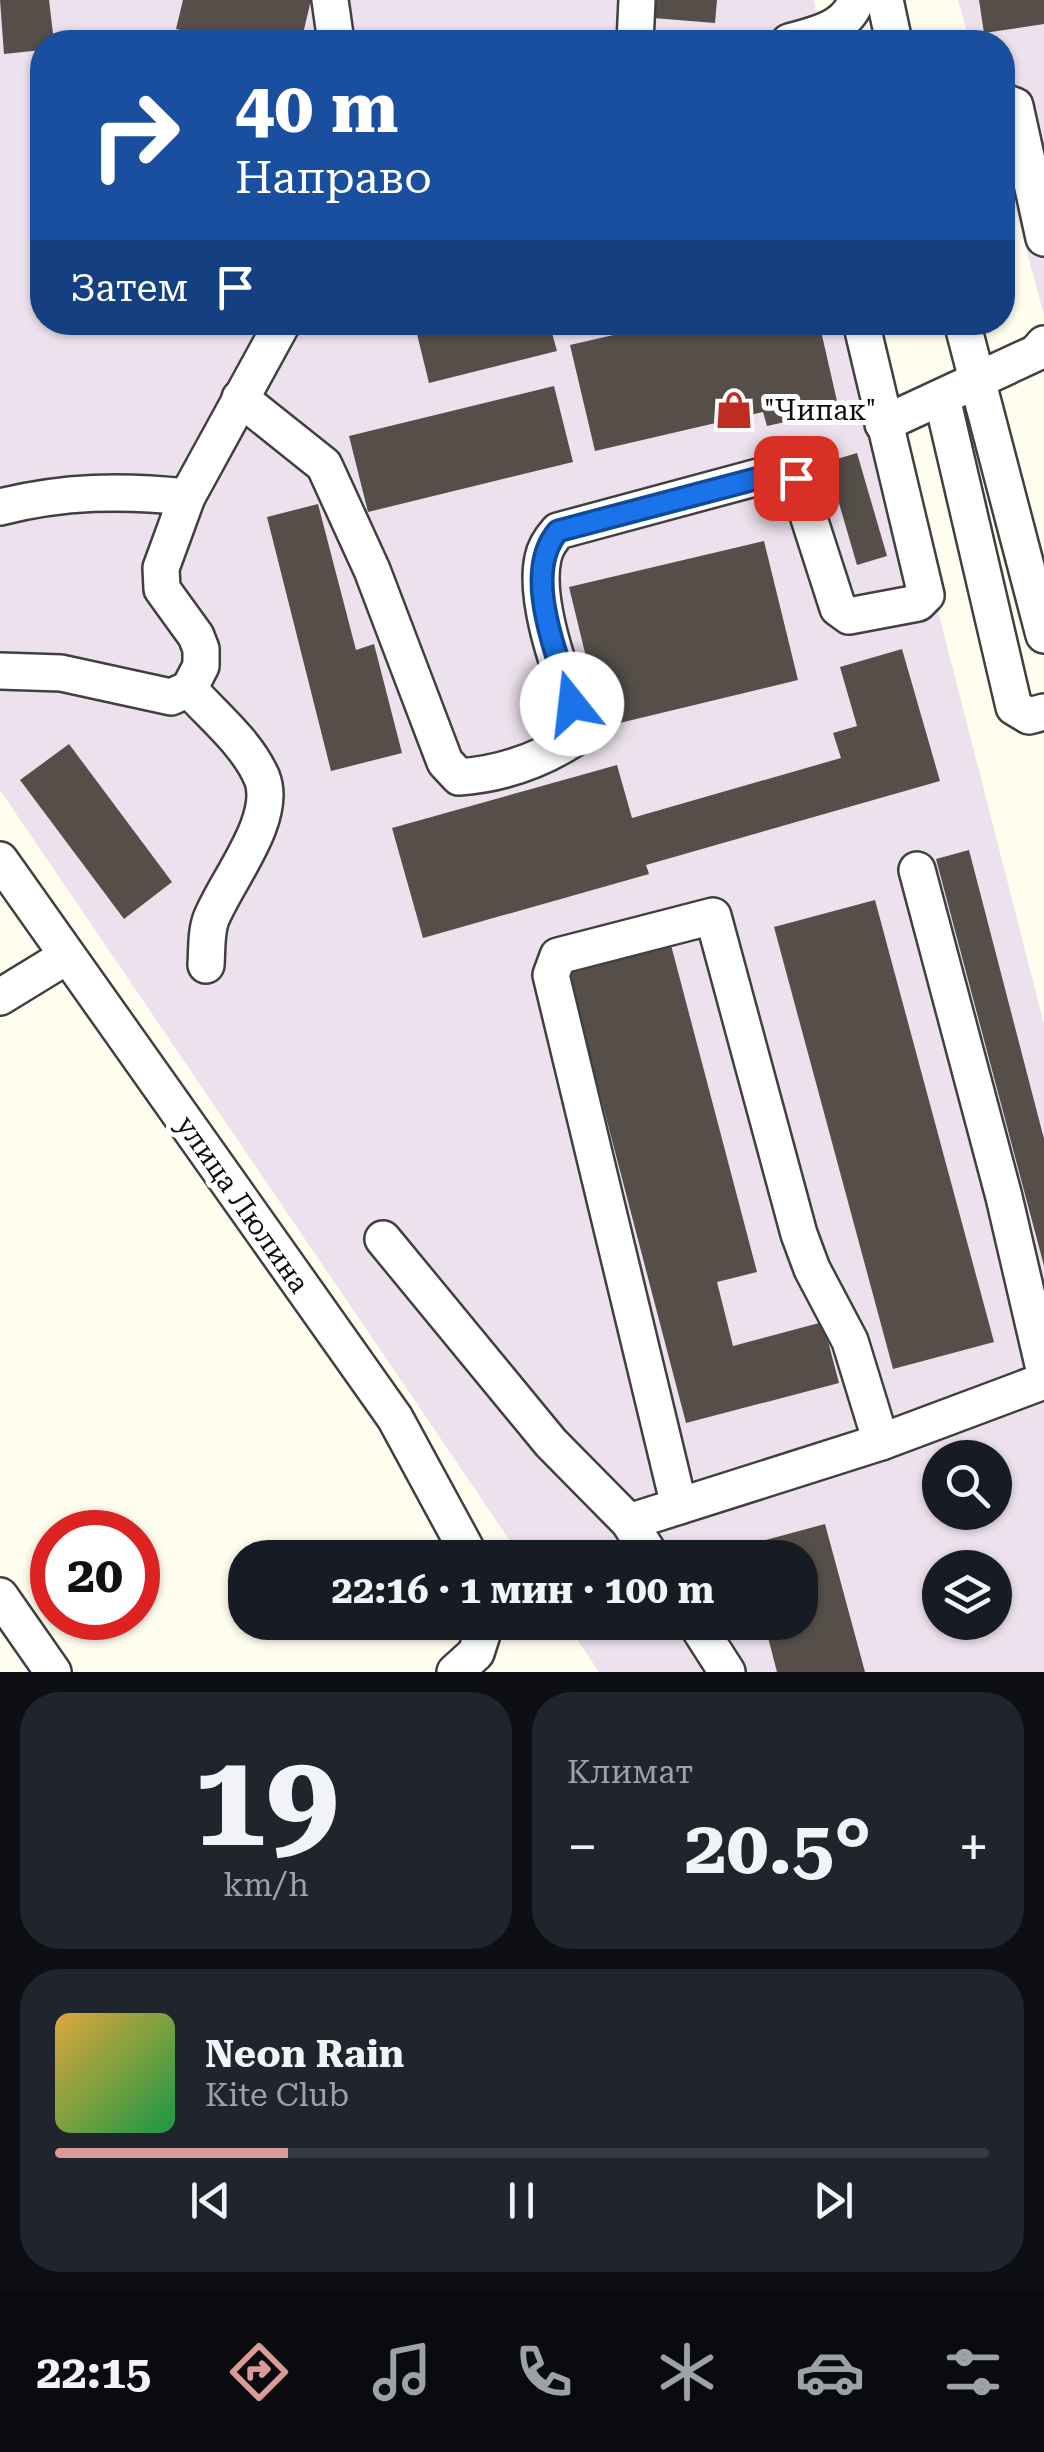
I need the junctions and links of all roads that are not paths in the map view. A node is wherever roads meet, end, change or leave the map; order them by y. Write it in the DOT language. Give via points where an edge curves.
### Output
graph roads {
  1 [pos="330,0"];
  2 [pos="637,0"];
  3 [pos="856,0"];
  4 [pos="885,0"];
  5 [pos="334,30"];
  6 [pos="636,30"];
  7 [pos="826,30"];
  8 [pos="891,30"];
  9 [pos="1015,110"];
  10 [pos="1044,238"];
  11 [pos="276,335"];
  12 [pos="864,335"];
  13 [pos="965,335"];
  14 [pos="1044,344"];
  15 [pos="977,381"];
  16 [pos="240,398"];
  17 [pos="942,398"];
  18 [pos="883,424"];
  19 [pos="187,497"];
  20 [pos="0,506"];
  21 [pos="1044,635"];
  22 [pos="0,670"];
  23 [pos="189,689"];
  24 [pos="1044,712"];
  25 [pos="0,860"];
  26 [pos="917,870"];
  27 [pos="66,956"];
  28 [pos="206,965"];
  29 [pos="0,998"];
  30 [pos="383,1239"];
  31 [pos="1044,1369"];
  32 [pos="1044,1381"];
  33 [pos="880,1442"];
  34 [pos="679,1506"];
  35 [pos="629,1522"];
  36 [pos="461,1540"];
  37 [pos="640,1540"];
  38 [pos="0,1596"];
  39 [pos="480,1640"];
  40 [pos="707,1640"];
  41 [pos="457,1670"];
  42 [pos="54,1672"];
  43 [pos="727,1672"];
  1 -- 5 [label="street"];
  2 -- 6 [label="street"];
  3 -- 7 [label="street" via="852,13"];
  4 -- 8 [label="street"];
  9 -- 10 [label="street"];
  11 -- 16 [label="street"];
  12 -- 18 [label="street"];
  13 -- 15 [label="street"];
  14 -- 15 [label="street"];
  15 -- 17 [label="street"];
  15 -- 21 [label="street"];
  16 -- 18 [label="street" via="324,465 445,762 458,777 496,775 573,740 577,721 542,575 548,542 558,531 786,474 796,478 838,608 849,616 918,603 926,595"];
  16 -- 19 [label="street"];
  17 -- 18 [label="street"];
  17 -- 24 [label="street" via="1014,708 1029,716"];
  19 -- 20 [label="street" via="90,491"];
  19 -- 23 [label="street" via="160,577 201,648 201,666"];
  22 -- 23 [label="street" via="61,673 171,697"];
  23 -- 28 [label="street" via="244,748 264,782 258,834 209,924"];
  25 -- 27 [label="street, улица Люлина"];
  26 -- 31 [label="street"];
  27 -- 29 [label="street"];
  27 -- 36 [label="street, улица Люлина" via="396,1418"];
  30 -- 35 [label="street" via="551,1443"];
  32 -- 33 [label="street"];
  33 -- 34 [label="street"];
  33 -- 34 [label="street" via="850,1342 799,1234 714,916 558,956 551,975"];
  34 -- 35 [label="street"];
  35 -- 37 [label="street"];
  38 -- 42 [label="street"];
  39 -- 41 [label="street"];
  40 -- 43 [label="street"];
}
